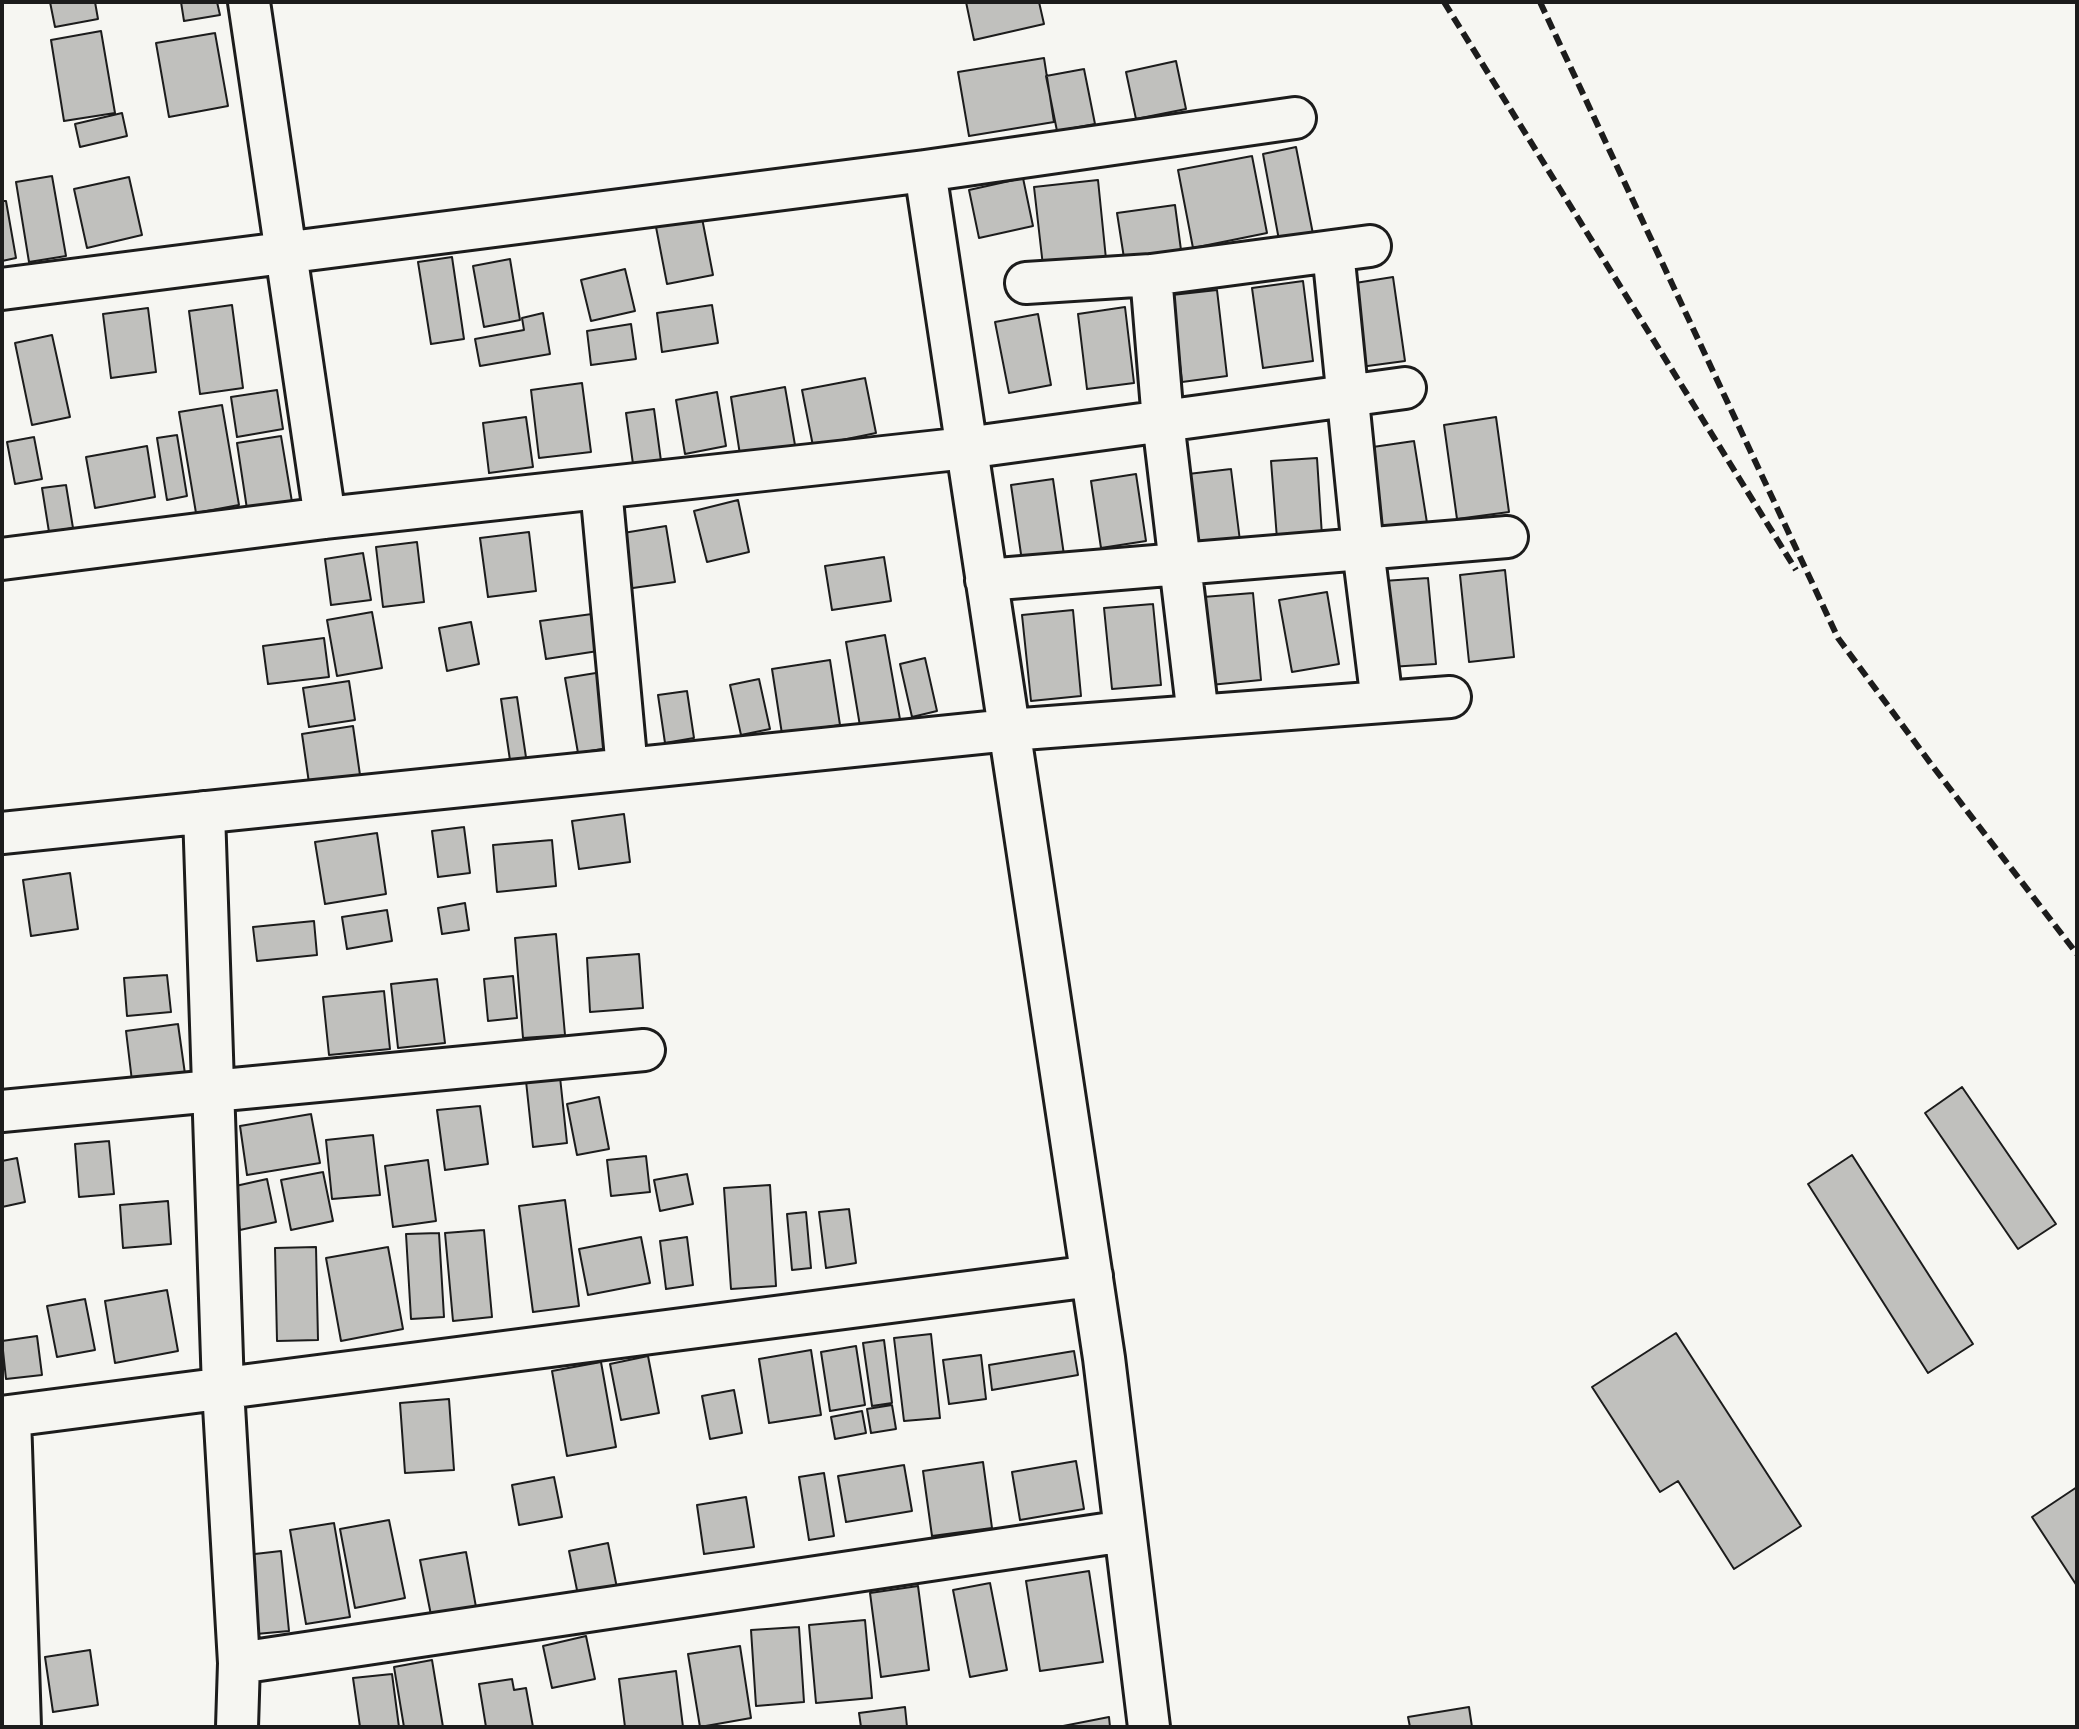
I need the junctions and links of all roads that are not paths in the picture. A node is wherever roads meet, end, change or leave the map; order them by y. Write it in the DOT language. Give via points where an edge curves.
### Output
graph roads {
  1 [pos="249,2"];
  2 [pos="1295,118"];
  3 [pos="925,171"];
  4 [pos="284,252"];
  5 [pos="1151,275"];
  6 [pos="1026,283"];
  7 [pos="2,289"];
  8 [pos="1405,388"];
  9 [pos="1347,396"];
  10 [pos="1163,421"];
  11 [pos="966,448"];
  12 [pos="601,488"];
  13 [pos="325,518"];
  14 [pos="1507,537"];
  15 [pos="1363,549"];
  16 [pos="2,559"];
  17 [pos="1179,564"];
  18 [pos="986,580"];
  19 [pos="1450,697"];
  20 [pos="1382,702"];
  21 [pos="1198,716"];
  22 [pos="1009,730"];
  23 [pos="627,769"];
  24 [pos="204,812"];
  25 [pos="2,833"];
  26 [pos="644,1050"];
  27 [pos="214,1091"];
  28 [pos="2,1111"];
  29 [pos="1092,1276"];
  30 [pos="223,1389"];
  31 [pos="6,1416"];
  32 [pos="1125,1531"];
  33 [pos="239,1663"];
  34 [pos="20,1727"];
  35 [pos="237,1727"];
  36 [pos="1149,1727"];
  1 -- 4 [label="street"];
  2 -- 3 [label="street"];
  3 -- 4 [label="street"];
  3 -- 11 [label="street"];
  4 -- 7 [label="street"];
  4 -- 13 [label="street"];
  5 -- 6 [label="street"];
  5 -- 9 [label="street" via="1352,248"];
  5 -- 10 [label="street"];
  8 -- 9 [label="street"];
  9 -- 10 [label="street"];
  9 -- 15 [label="street"];
  10 -- 11 [label="street"];
  10 -- 17 [label="street"];
  11 -- 12 [label="street"];
  11 -- 18 [label="street"];
  12 -- 13 [label="street"];
  12 -- 23 [label="street"];
  13 -- 16 [label="street"];
  14 -- 15 [label="street"];
  15 -- 17 [label="street"];
  15 -- 20 [label="street"];
  17 -- 18 [label="street"];
  17 -- 21 [label="street"];
  18 -- 22 [label="street"];
  19 -- 20 [label="street"];
  20 -- 21 [label="street"];
  21 -- 22 [label="street"];
  22 -- 23 [label="street"];
  22 -- 29 [label="street"];
  23 -- 24 [label="street"];
  24 -- 25 [label="street"];
  24 -- 27 [label="street"];
  26 -- 27 [label="street"];
  27 -- 28 [label="street"];
  27 -- 30 [label="street"];
  29 -- 30 [label="street"];
  29 -- 32 [label="street"];
  30 -- 31 [label="street"];
  30 -- 33 [label="street"];
  31 -- 34 [label="street"];
  32 -- 33 [label="street"];
  32 -- 36 [label="street"];
  33 -- 35 [label="street"];
}
